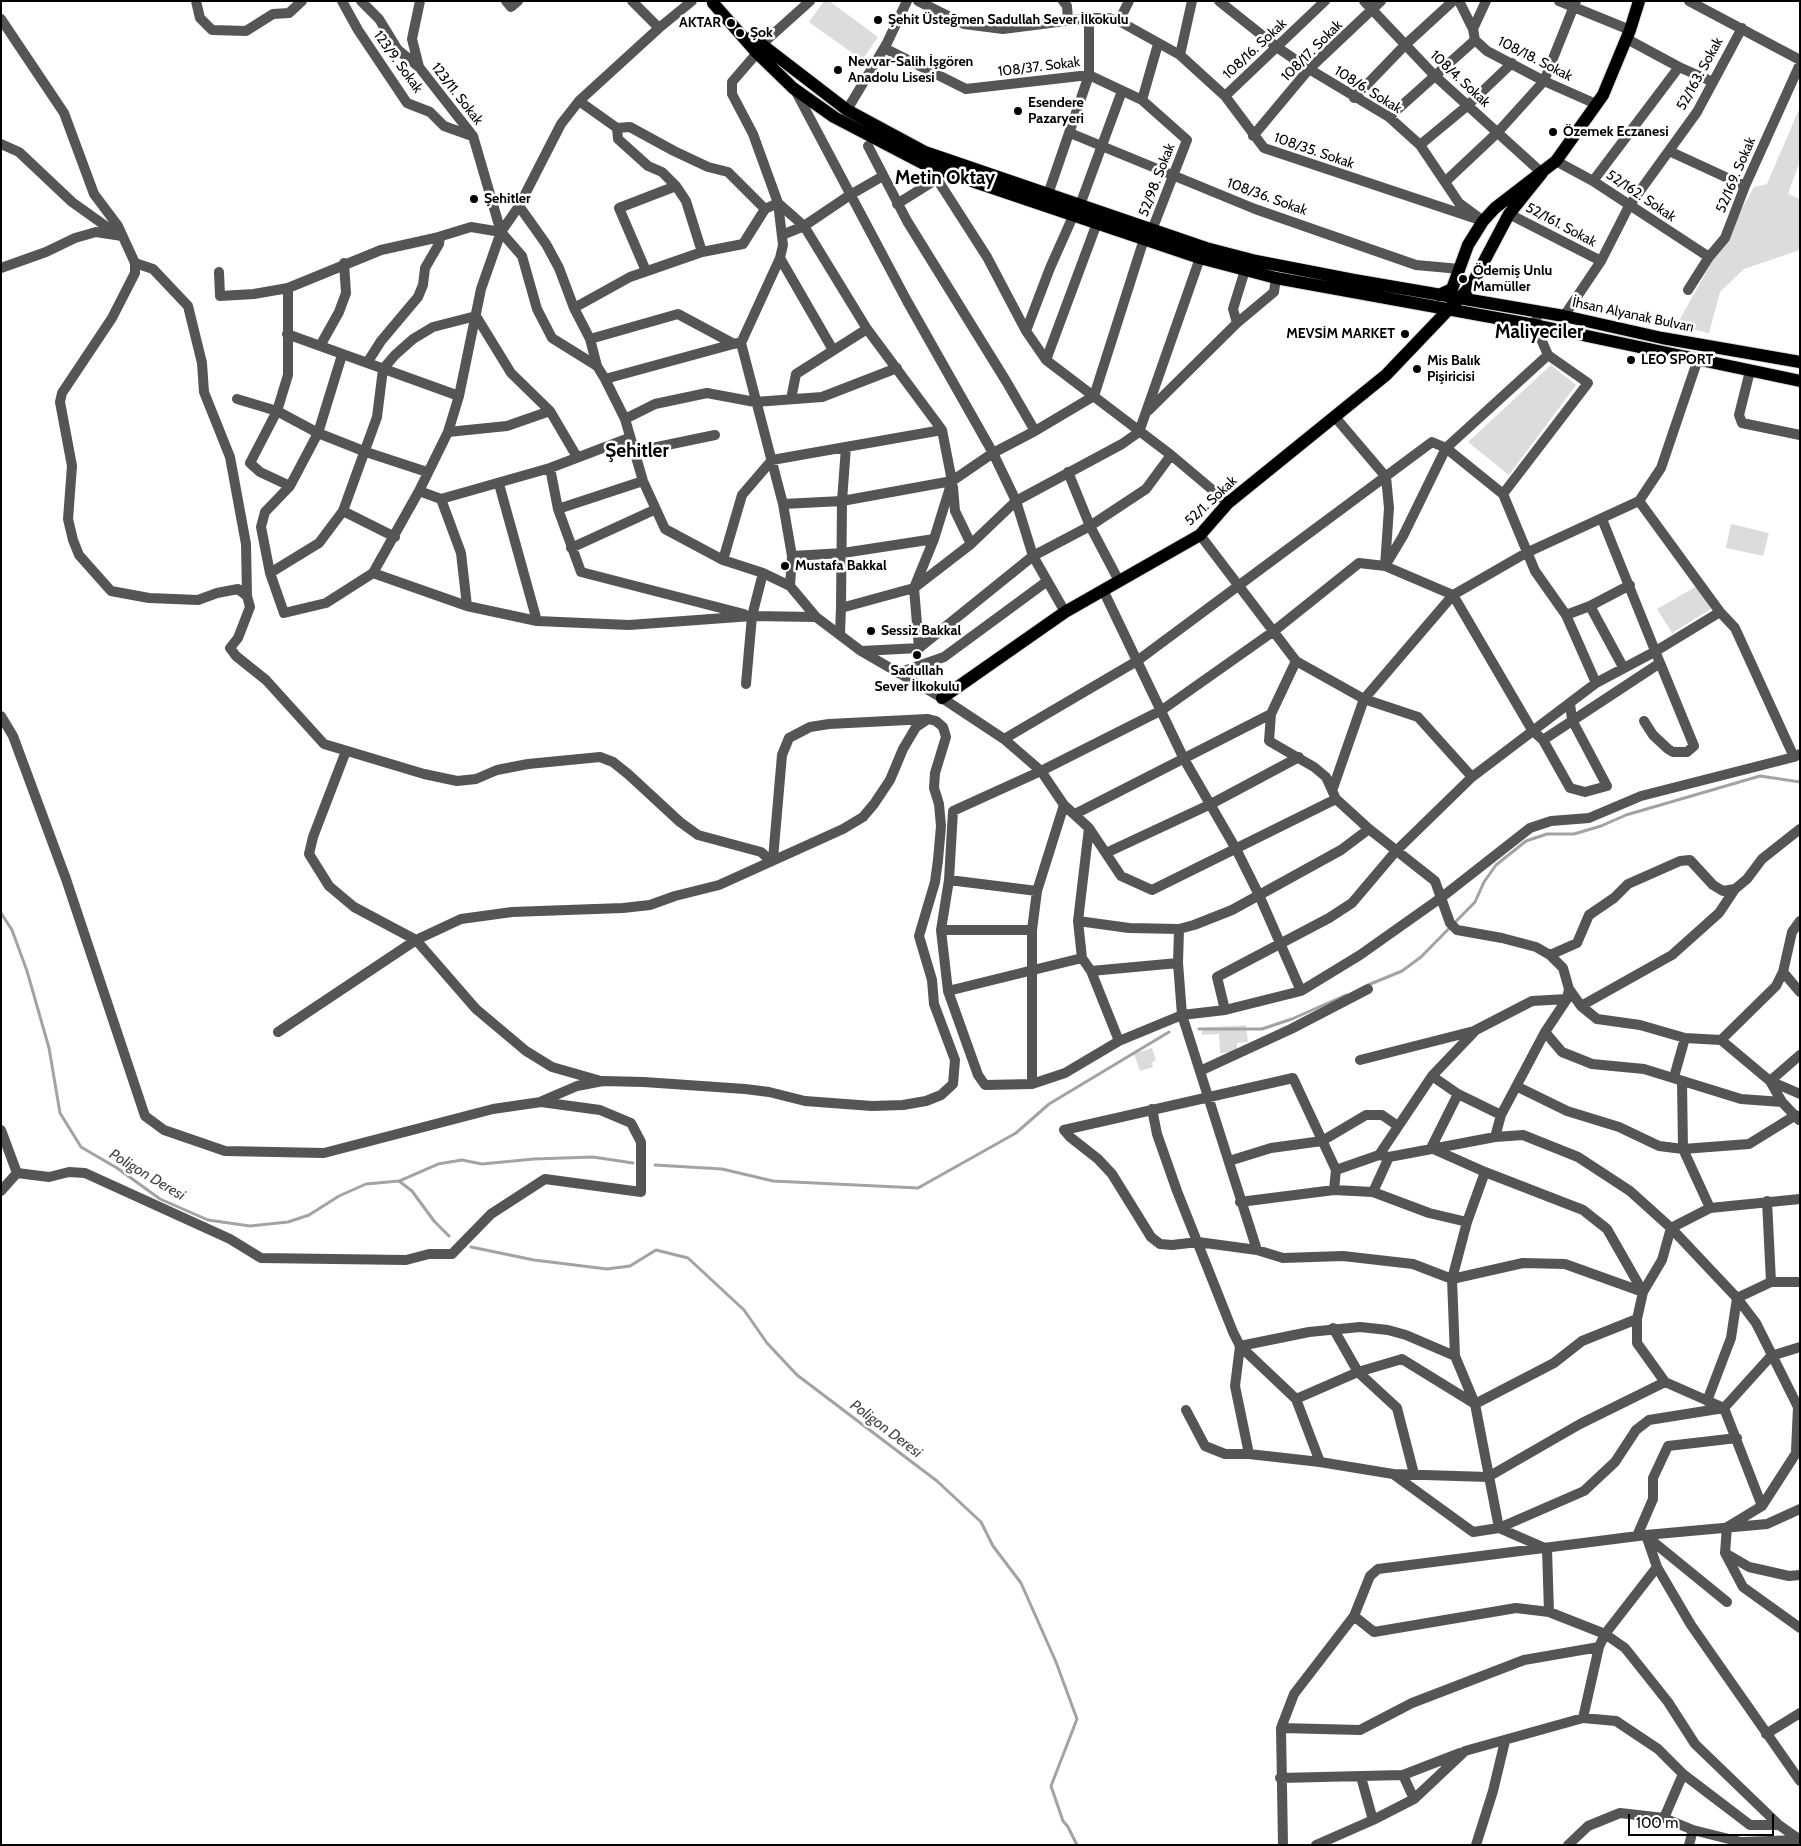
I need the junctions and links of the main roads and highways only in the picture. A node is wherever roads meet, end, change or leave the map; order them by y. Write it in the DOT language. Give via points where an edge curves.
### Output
graph roads {
  1 [pos="1639,1"];
  2 [pos="712,2"];
  3 [pos="759,49"];
  4 [pos="1542,173"];
  5 [pos="1046,198"];
  6 [pos="1077,210"];
  7 [pos="1148,235"];
  8 [pos="1471,286"];
  9 [pos="1454,299"];
  10 [pos="1477,301"];
  11 [pos="1421,305"];
  12 [pos="1428,332"];
  13 [pos="1800,362"];
  14 [pos="1800,381"];
  15 [pos="942,698"];
  1 -- 4 [label="main road" via="1629,35 1603,95 1556,161"];
  2 -- 3 [label="main road"];
  3 -- 5 [label="main road" via="847,110 925,152"];
  3 -- 5 [label="main road" via="793,88 834,117 924,164"];
  4 -- 8 [label="main road, 52/1. Sokak" via="1509,214"];
  4 -- 9 [label="main road" via="1495,208 1483,221 1468,245"];
  5 -- 6 [label="main road"];
  6 -- 7 [label="main road"];
  6 -- 7 [label="main road" via="1097,223"];
  7 -- 9 [label="main road" via="1256,261"];
  7 -- 11 [label="main road, İhsan Alyanak Bulvarı" via="1200,258 1276,278"];
  8 -- 9 [label="main road, 52/1. Sokak"];
  8 -- 10 [label="main road"];
  9 -- 10 [label="main road, İhsan Alyanak Bulvarı"];
  9 -- 11 [label="main road, İhsan Alyanak Bulvarı"];
  9 -- 12 [label="main road, 52/1. Sokak"];
  9 -- 14 [label="main road" via="1466,312"];
  10 -- 13 [label="main road, İhsan Alyanak Bulvarı"];
  11 -- 12 [label="main road" via="1430,316"];
  12 -- 15 [label="main road, 52/1. Sokak" via="1386,375 1228,503 1200,535 1065,612"];
}
